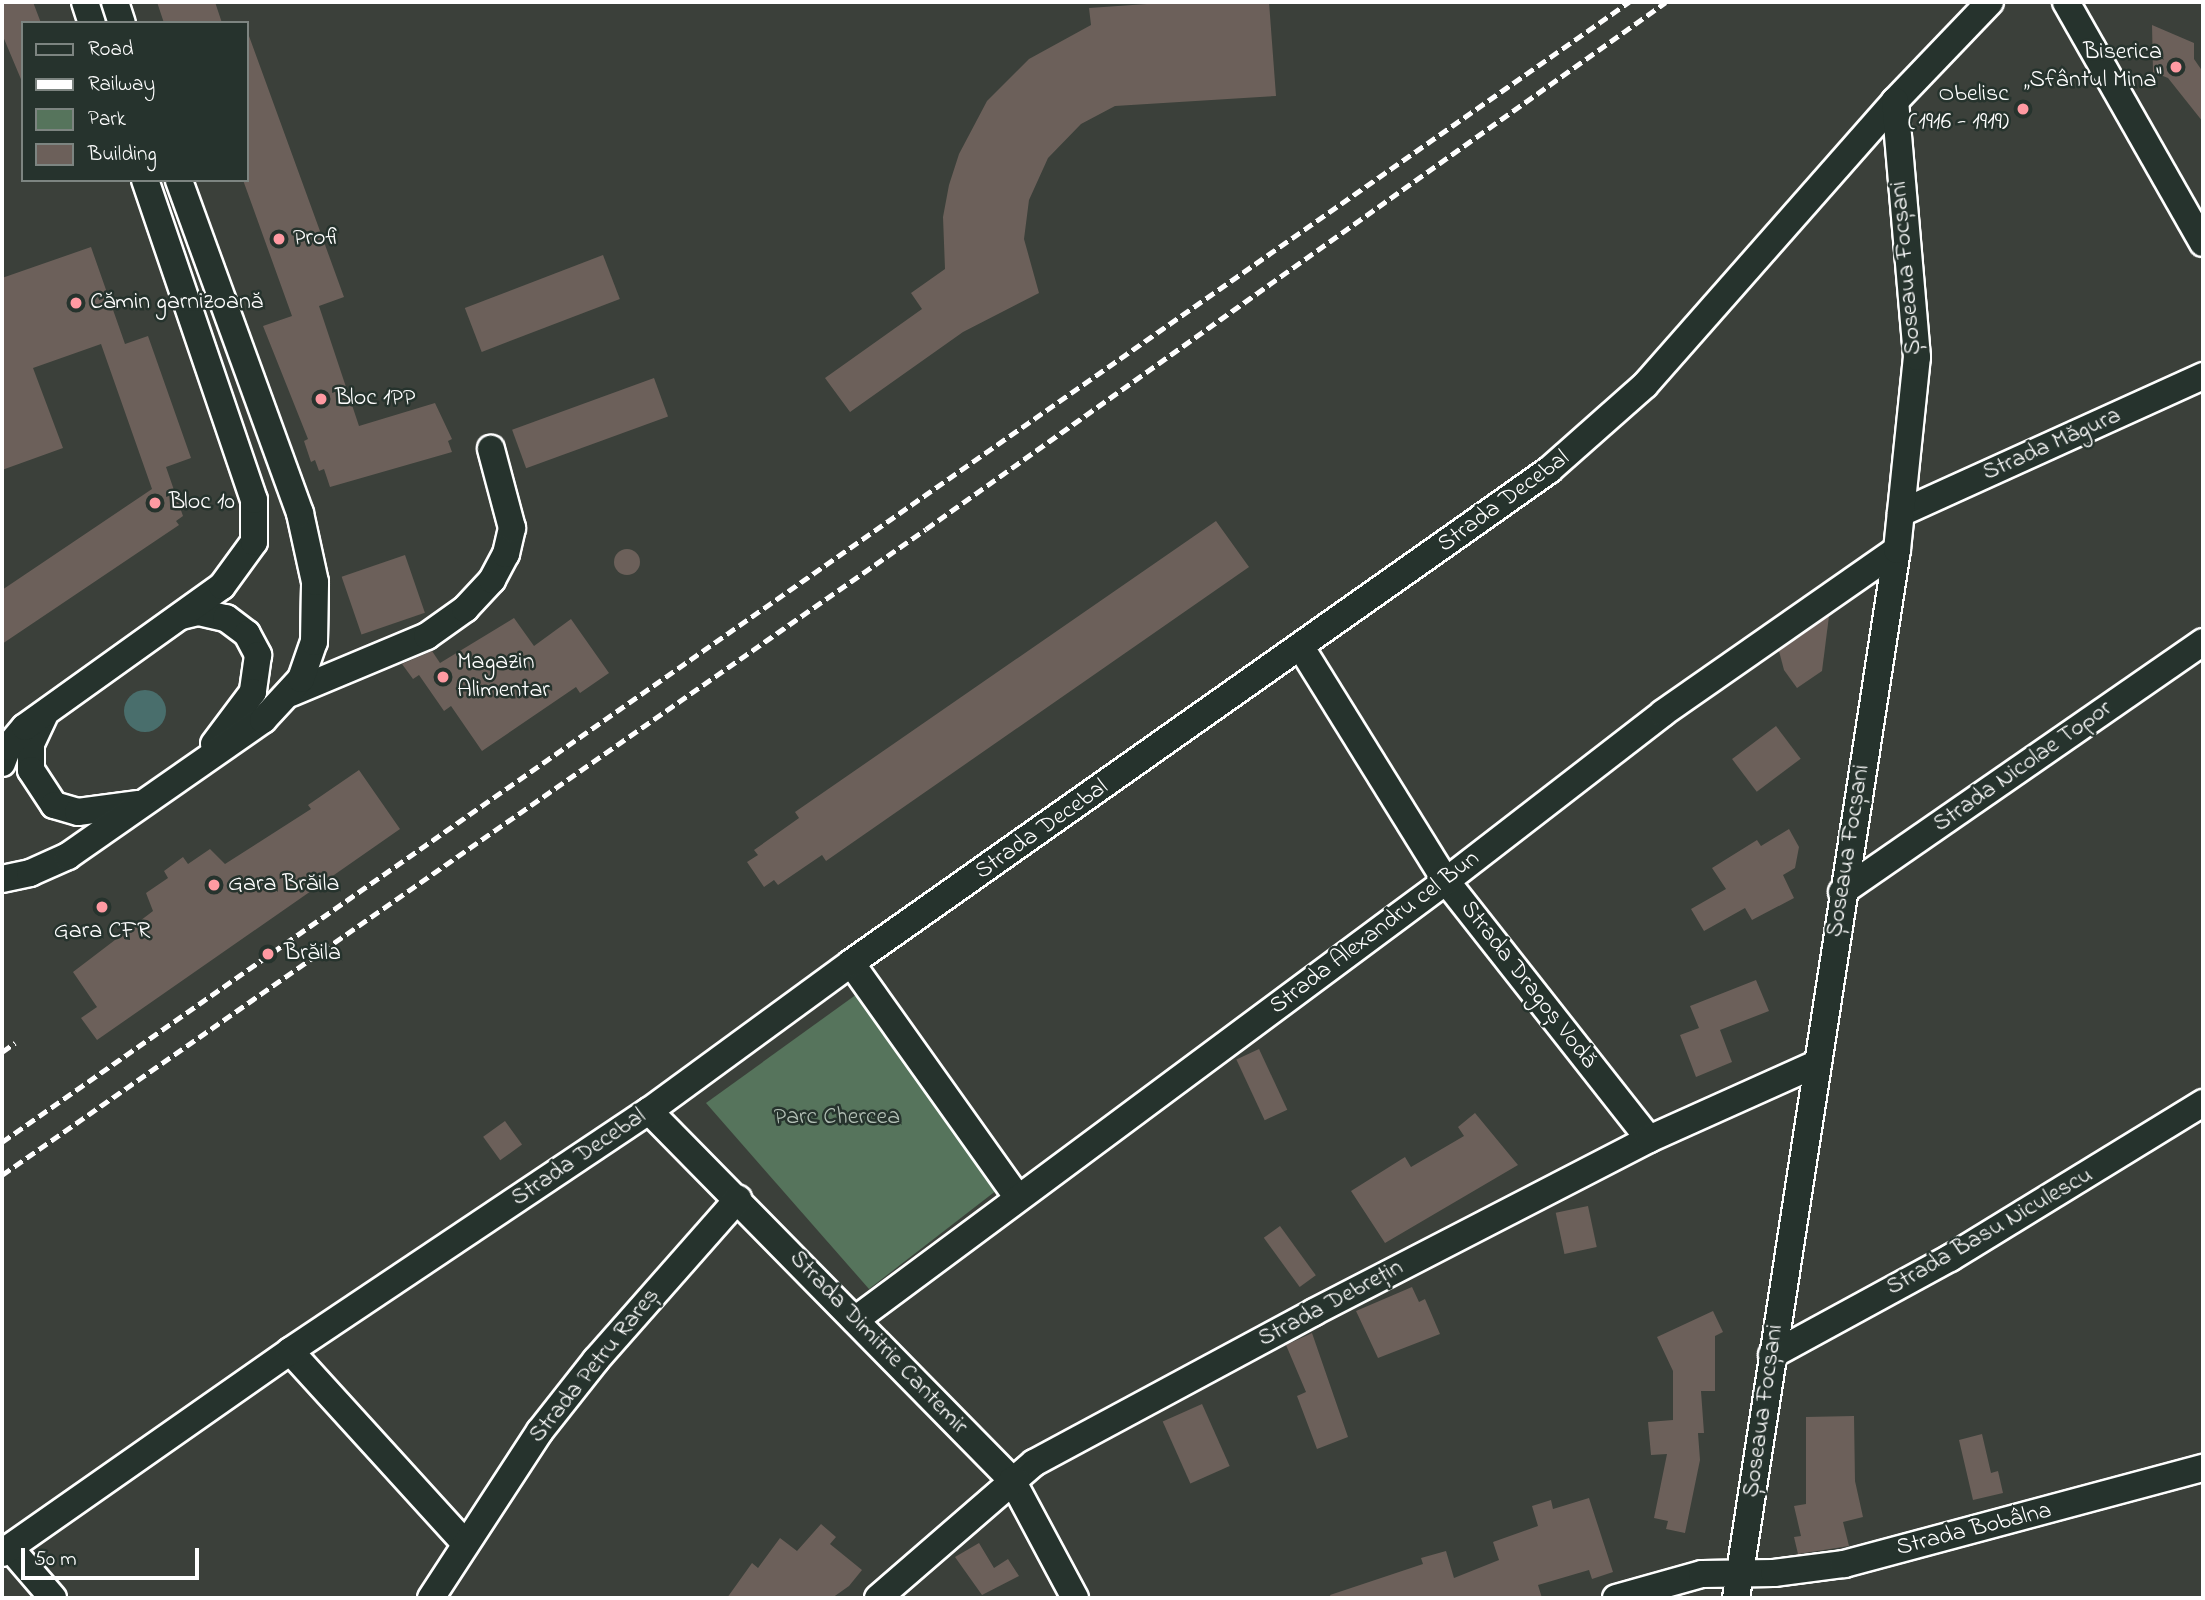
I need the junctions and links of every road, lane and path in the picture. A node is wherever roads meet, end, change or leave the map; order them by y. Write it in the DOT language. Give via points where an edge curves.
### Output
graph roads {
  1 [pos="85,2"];
  2 [pos="115,2"];
  3 [pos="1990,2"];
  4 [pos="2066,2"];
  5 [pos="91,21"];
  6 [pos="121,21"];
  7 [pos="1895,101"];
  8 [pos="146,182"];
  9 [pos="181,182"];
  10 [pos="2203,243"];
  11 [pos="2203,376"];
  12 [pos="491,449"];
  13 [pos="1901,513"];
  14 [pos="1897,550"];
  15 [pos="179,617"];
  16 [pos="2203,642"];
  17 [pos="1302,649"];
  18 [pos="291,693"];
  19 [pos="47,711"];
  20 [pos="2,763"];
  21 [pos="198,764"];
  22 [pos="142,803"];
  23 [pos="2,879"];
  24 [pos="1446,881"];
  25 [pos="1842,892"];
  26 [pos="851,962"];
  27 [pos="1818,1063"];
  28 [pos="2203,1103"];
  29 [pos="649,1111"];
  30 [pos="1650,1139"];
  31 [pos="1017,1197"];
  32 [pos="738,1199"];
  33 [pos="855,1320"];
  34 [pos="290,1351"];
  35 [pos="1773,1355"];
  36 [pos="2203,1468"];
  37 [pos="1012,1480"];
  38 [pos="466,1543"];
  39 [pos="6,1550"];
  40 [pos="1741,1570"];
  41 [pos="53,1598"];
  42 [pos="431,1598"];
  43 [pos="878,1598"];
  44 [pos="1075,1598"];
  45 [pos="1616,1598"];
  46 [pos="1736,1598"];
  1 -- 5 [label="street"];
  2 -- 6 [label="street"];
  3 -- 7 [label="street, Strada Decebal"];
  4 -- 10 [label="street"];
  7 -- 13 [label="street, Șoseaua Focșani" via="1917,357"];
  7 -- 17 [label="street, Strada Decebal" via="1599,429"];
  8 -- 15 [label="street" via="257,519 254,542 243,563 215,592"];
  9 -- 18 [label="street" via="300,513 315,582 314,642"];
  11 -- 13 [label="street, Strada Măgura"];
  12 -- 18 [label="street" via="512,528 506,554 492,580 466,608 427,636"];
  13 -- 14 [label="street, Șoseaua Focșani"];
  14 -- 24 [label="street, Strada Alexandru cel Bun" via="1663,713"];
  14 -- 25 [label="street, Șoseaua Focșani"];
  15 -- 19 [label="street"];
  15 -- 21 [label="street" via="200,612 226,618 247,634 258,654 253,692"];
  16 -- 25 [label="street, Strada Nicolae Topor"];
  17 -- 24 [label="street, Strada Dragoș Vodă"];
  17 -- 26 [label="street, Strada Decebal"];
  18 -- 21 [label="street" via="263,720"];
  19 -- 20 [label="street" via="16,737"];
  19 -- 22 [label="street" via="36,730 30,756 31,770 44,795 54,804 78,812"];
  21 -- 22 [label="street"];
  22 -- 23 [label="street" via="68,856 30,873"];
  24 -- 30 [label="street, Strada Dragoș Vodă"];
  24 -- 31 [label="street, Strada Alexandru cel Bun"];
  25 -- 27 [label="street, Șoseaua Focșani"];
  26 -- 29 [label="street, Strada Decebal"];
  26 -- 31 [label="street"];
  27 -- 30 [label="street, Strada Debrețin"];
  27 -- 35 [label="street, Șoseaua Focșani"];
  28 -- 35 [label="street, Strada Basu Niculescu" via="1951,1258"];
  29 -- 32 [label="street, Strada Dimitrie Cantemir"];
  29 -- 34 [label="street, Strada Decebal"];
  30 -- 37 [label="street, Strada Debrețin" via="1302,1318"];
  31 -- 33 [label="street, Strada Alexandru cel Bun"];
  32 -- 33 [label="street, Strada Dimitrie Cantemir"];
  32 -- 38 [label="street, Strada Petru Rareș" via="580,1380"];
  33 -- 37 [label="street, Strada Dimitrie Cantemir"];
  34 -- 38 [label="street"];
  34 -- 39 [label="street, Strada Decebal"];
  35 -- 40 [label="street, Șoseaua Focșani"];
  36 -- 40 [label="street, Strada Bobâlna" via="1844,1564 1774,1573"];
  37 -- 43 [label="street, Strada Debrețin"];
  37 -- 44 [label="street, Strada Dimitrie Cantemir"];
  38 -- 42 [label="street, Strada Petru Rareș"];
  39 -- 41 [label="street"];
  40 -- 45 [label="street, Strada Bobâlna" via="1672,1579"];
  40 -- 46 [label="street, Șoseaua Focșani"];
}
